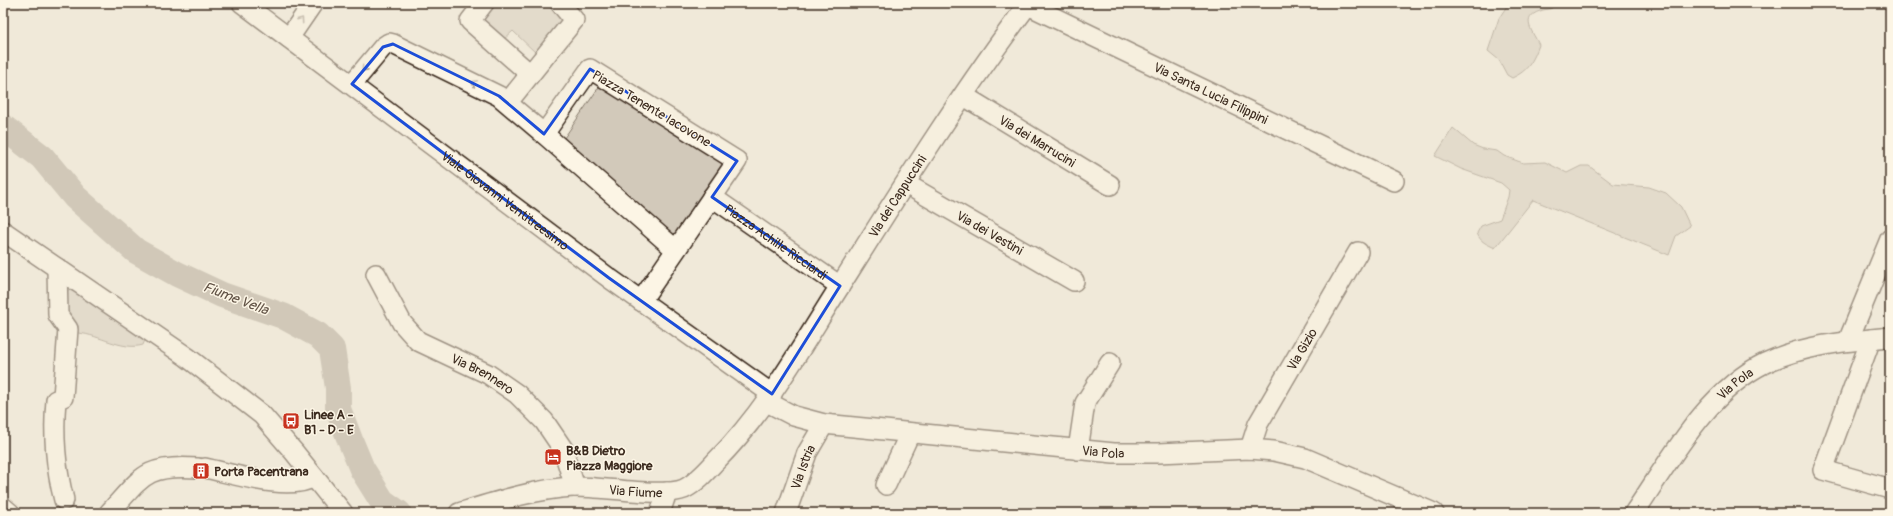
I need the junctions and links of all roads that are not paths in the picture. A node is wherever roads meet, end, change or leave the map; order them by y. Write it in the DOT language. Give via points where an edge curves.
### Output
graph roads {
  1 [pos="242,3"];
  2 [pos="313,3"];
  3 [pos="484,3"];
  4 [pos="560,3"];
  5 [pos="1029,4"];
  6 [pos="289,38"];
  7 [pos="530,74"];
  8 [pos="352,84"];
  9 [pos="964,96"];
  10 [pos="508,102"];
  11 [pos="544,134"];
  12 [pos="1394,181"];
  13 [pos="906,184"];
  14 [pos="1110,185"];
  15 [pos="712,197"];
  16 [pos="3,231"];
  17 [pos="1890,239"];
  18 [pos="676,250"];
  19 [pos="1358,252"];
  20 [pos="57,268"];
  21 [pos="376,274"];
  22 [pos="1074,280"];
  23 [pos="840,286"];
  24 [pos="641,301"];
  25 [pos="1890,337"];
  26 [pos="1871,339"];
  27 [pos="1848,341"];
  28 [pos="1110,363"];
  29 [pos="769,398"];
  30 [pos="824,424"];
  31 [pos="910,433"];
  32 [pos="1250,449"];
  33 [pos="1078,450"];
  34 [pos="314,477"];
  35 [pos="886,485"];
  36 [pos="575,487"];
  37 [pos="1890,489"];
  38 [pos="667,492"];
  39 [pos="64,500"];
  40 [pos="3,507"];
  41 [pos="506,507"];
  42 [pos="462,512"];
  43 [pos="10,513"];
  44 [pos="109,513"];
  45 [pos="343,513"];
  46 [pos="660,513"];
  47 [pos="786,513"];
  48 [pos="1434,513"];
  49 [pos="1634,513"];
  1 -- 6 [label="street, Viale Giovanni Ventitreesimo"];
  6 -- 2 [label="street, one-way"];
  3 -- 7 [label="street" via="470,22"];
  4 -- 7 [label="street" via="574,20"];
  5 -- 9 [label="street, Via dei Cappuccini"];
  5 -- 12 [label="street, Via Santa Lucia Filippini"];
  6 -- 8 [label="street, Viale Giovanni Ventitreesimo"];
  7 -- 10 [label="street"];
  10 -- 8 [label="street, one-way" via="393,44 383,47"];
  8 -- 24 [label="street, Viale Giovanni Ventitreesimo"];
  9 -- 13 [label="street, Via dei Cappuccini"];
  9 -- 14 [label="street, Via dei Marrucini"];
  10 -- 11 [label="street"];
  11 -- 15 [label="street, Piazza Tenente Iacovone" via="590,69 737,161"];
  11 -- 18 [label="street"];
  13 -- 22 [label="street, Via dei Vestini"];
  13 -- 23 [label="street, Via dei Cappuccini"];
  15 -- 18 [label="street, Piazza Tenente Iacovone"];
  15 -- 23 [label="street, Piazza Achille Ricciardi"];
  16 -- 20 [label="street"];
  17 -- 27 [label="street"];
  18 -- 24 [label="street, Piazza Tenente Iacovone"];
  19 -- 32 [label="street, Via Gizio" via="1258,424"];
  20 -- 34 [label="street" via="187,357 256,411"];
  20 -- 39 [label="street" via="58,315 68,329 63,397 56,400 54,423 55,456"];
  21 -- 36 [label="street, Via Brennero" via="402,323 418,341 488,374 517,394 544,421 563,450"];
  23 -- 29 [label="street, Via dei Cappuccini"];
  24 -- 29 [label="street, Viale Giovanni Ventitreesimo"];
  25 -- 26 [label="street, Via Pola"];
  26 -- 27 [label="street, Via Pola"];
  26 -- 37 [label="street" via="1823,470"];
  27 -- 49 [label="street, Via Pola" via="1789,354 1744,376 1697,422"];
  28 -- 33 [label="street" via="1085,403"];
  29 -- 30 [label="street, Via Pola" via="794,416"];
  29 -- 38 [label="street, Via Fiume" via="738,438 702,475 683,489"];
  30 -- 31 [label="street, Via Pola"];
  30 -- 47 [label="street, Via Istria" via="807,453"];
  31 -- 33 [label="street, Via Pola"];
  31 -- 35 [label="street"];
  32 -- 33 [label="street, Via Pola" via="1139,454"];
  32 -- 48 [label="street, Via Pola" via="1305,458"];
  34 -- 44 [label="street" via="306,482 283,483 201,468 179,466 153,470 141,478"];
  34 -- 45 [label="street"];
  36 -- 38 [label="street, Via Fiume"];
  36 -- 41 [label="street, Via Fiume" via="548,490"];
  38 -- 46 [label="street"];
  40 -- 43 [label="street"];
  41 -- 42 [label="street, Via Fiume"];
}
